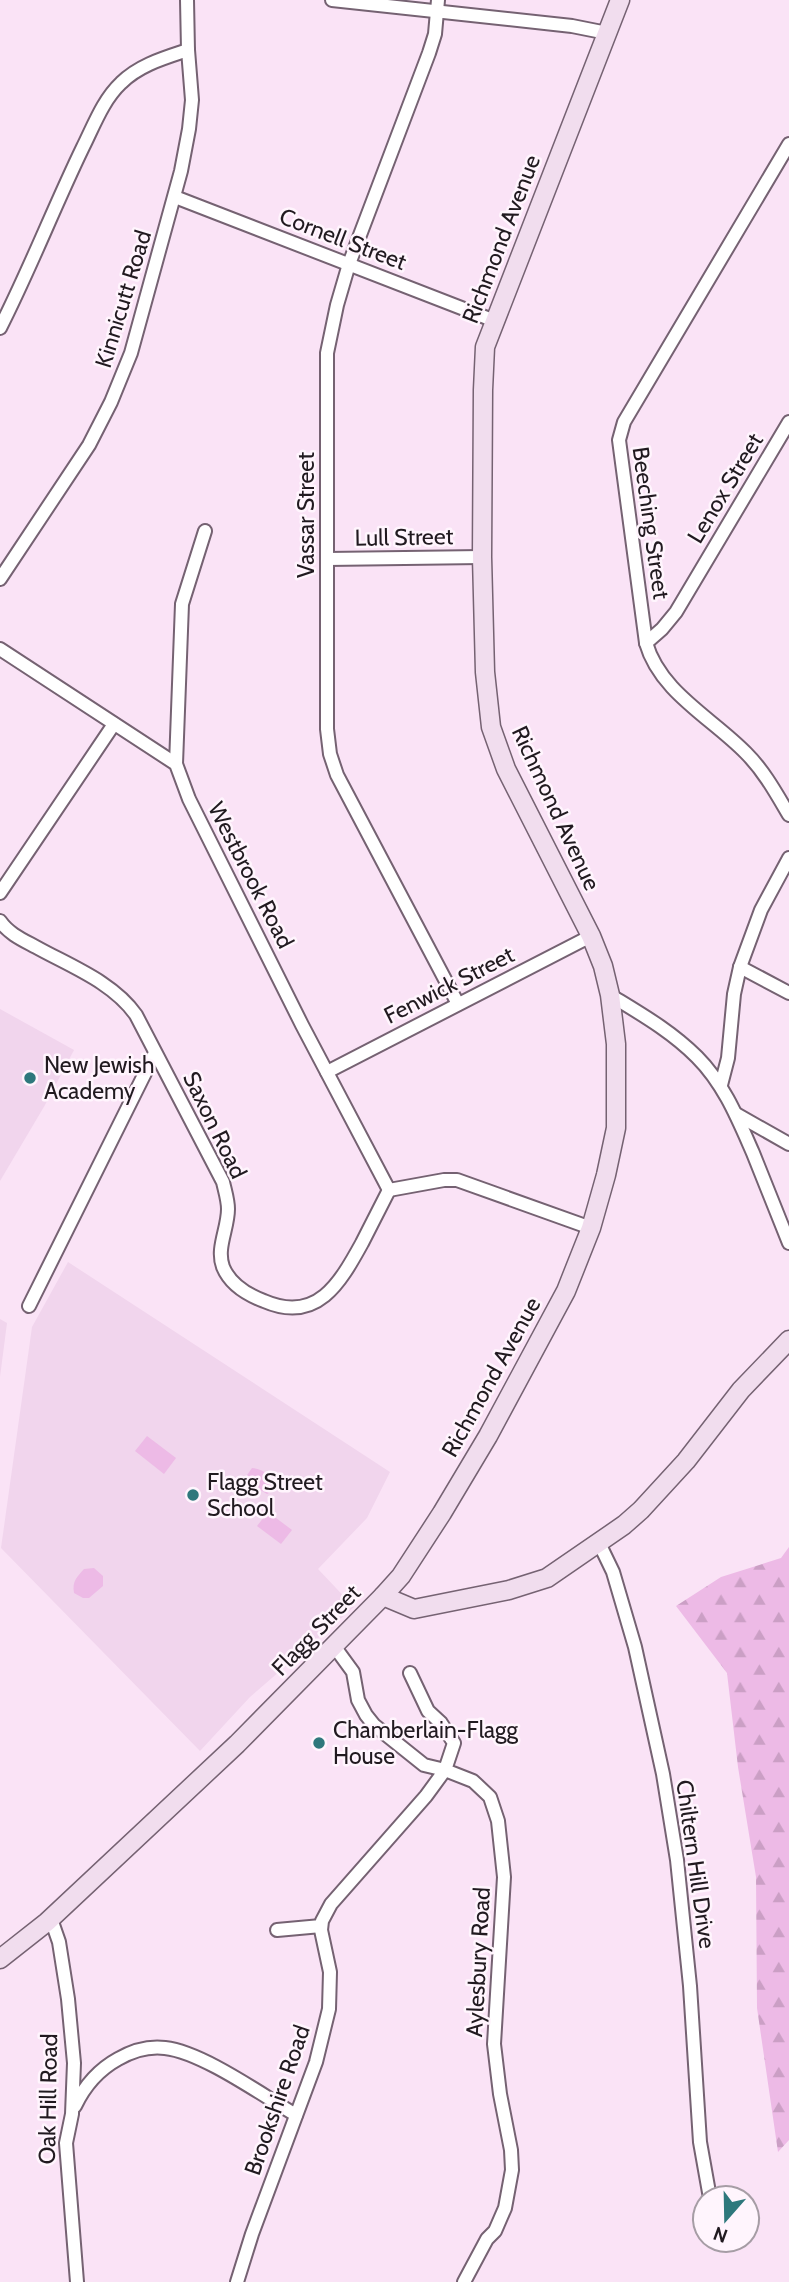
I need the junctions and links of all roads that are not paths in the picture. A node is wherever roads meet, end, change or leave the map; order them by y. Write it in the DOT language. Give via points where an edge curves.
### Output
graph roads {
  1 [pos="187,0"];
  2 [pos="332,0"];
  3 [pos="620,0"];
  4 [pos="438,6"];
  5 [pos="607,33"];
  6 [pos="188,50"];
  7 [pos="789,144"];
  8 [pos="175,197"];
  9 [pos="349,264"];
  10 [pos="495,321"];
  11 [pos="0,328"];
  12 [pos="789,422"];
  13 [pos="205,531"];
  14 [pos="482,557"];
  15 [pos="327,559"];
  16 [pos="0,579"];
  17 [pos="646,643"];
  18 [pos="0,649"];
  19 [pos="114,724"];
  20 [pos="176,764"];
  21 [pos="789,815"];
  22 [pos="789,858"];
  23 [pos="0,893"];
  24 [pos="0,921"];
  25 [pos="591,936"];
  26 [pos="740,967"];
  27 [pos="789,993"];
  28 [pos="610,995"];
  29 [pos="458,1004"];
  30 [pos="155,1053"];
  31 [pos="327,1072"];
  32 [pos="721,1085"];
  33 [pos="736,1114"];
  34 [pos="789,1144"];
  35 [pos="389,1190"];
  36 [pos="591,1228"];
  37 [pos="789,1243"];
  38 [pos="29,1306"];
  39 [pos="789,1340"];
  40 [pos="599,1543"];
  41 [pos="383,1596"];
  42 [pos="334,1646"];
  43 [pos="410,1673"];
  44 [pos="445,1770"];
  45 [pos="51,1919"];
  46 [pos="321,1926"];
  47 [pos="277,1930"];
  48 [pos="0,1959"];
  49 [pos="72,2114"];
  50 [pos="296,2115"];
  51 [pos="707,2184"];
  52 [pos="77,2282"];
  53 [pos="237,2282"];
  54 [pos="464,2282"];
  1 -- 6 [label="street, Kinnicutt Road"];
  2 -- 4 [label="street"];
  3 -- 5 [label="street, Richmond Avenue"];
  4 -- 5 [label="street"];
  4 -- 9 [label="street, Vassar Street" via="429,54"];
  5 -- 10 [label="street, Richmond Avenue"];
  6 -- 8 [label="street, Kinnicutt Road" via="192,100"];
  6 -- 11 [label="street" via="135,72 107,98"];
  7 -- 17 [label="street, Beeching Street" via="620,431"];
  8 -- 9 [label="street, Cornell Street"];
  8 -- 16 [label="street, Kinnicutt Road" via="135,341 111,402 89,445"];
  9 -- 10 [label="street, Cornell Street"];
  9 -- 15 [label="street, Vassar Street" via="327,353"];
  10 -- 14 [label="street, Richmond Avenue" via="483,369"];
  12 -- 17 [label="street, Lenox Street" via="676,612"];
  13 -- 20 [label="street" via="182,604"];
  14 -- 15 [label="street, Lull Street"];
  14 -- 25 [label="street, Richmond Avenue" via="491,727 506,769"];
  15 -- 29 [label="street, Vassar Street" via="327,729 333,766"];
  17 -- 21 [label="street, Beeching Street" via="666,680 749,755"];
  18 -- 19 [label="street"];
  19 -- 20 [label="street"];
  19 -- 23 [label="street"];
  20 -- 31 [label="street, Westbrook Road" via="189,799"];
  22 -- 26 [label="street" via="761,910"];
  24 -- 30 [label="street, Saxon Road" via="17,937 123,999"];
  25 -- 28 [label="street, Richmond Avenue"];
  25 -- 29 [label="street, Fenwick Street"];
  26 -- 27 [label="street"];
  26 -- 32 [label="street"];
  28 -- 32 [label="street" via="674,1035"];
  28 -- 36 [label="street, Richmond Avenue" via="616,1128"];
  29 -- 31 [label="street, Fenwick Street"];
  30 -- 35 [label="street, Saxon Road" via="223,1182 228,1209 221,1259 227,1274 244,1291 285,1307 324,1297 345,1275"];
  30 -- 38 [label="street"];
  31 -- 35 [label="street, Westbrook Road"];
  32 -- 33 [label="street"];
  33 -- 34 [label="street"];
  33 -- 37 [label="street"];
  35 -- 36 [label="street" via="457,1180"];
  36 -- 41 [label="street, Richmond Avenue" via="566,1291 488,1436 420,1549"];
  39 -- 40 [label="street, Flagg Street" via="641,1510"];
  40 -- 41 [label="street, Flagg Street" via="547,1578 509,1590 414,1609"];
  40 -- 51 [label="street, Chiltern Hill Drive" via="613,1572 635,1649 663,1774 677,1860 699,2142"];
  41 -- 42 [label="street, Flagg Street"];
  42 -- 44 [label="street" via="353,1672 359,1700 374,1725 424,1765"];
  42 -- 45 [label="street, Flagg Street"];
  43 -- 44 [label="street" via="428,1710 454,1743"];
  44 -- 46 [label="street" via="331,1904"];
  44 -- 54 [label="street, Aylesbury Road" via="473,1780 490,1797 498,1821 504,1877 494,2044 512,2150 511,2181 498,2224"];
  45 -- 48 [label="street, Flagg Street"];
  45 -- 49 [label="street, Oak Hill Road" via="68,1999 74,2063"];
  46 -- 47 [label="street"];
  46 -- 50 [label="street, Brookshire Road" via="330,1972 329,2008"];
  49 -- 50 [label="street" via="86,2086 102,2069 133,2052 157,2047 178,2050 209,2064"];
  49 -- 52 [label="street, Oak Hill Road" via="66,2143"];
  50 -- 53 [label="street, Brookshire Road"];
}
